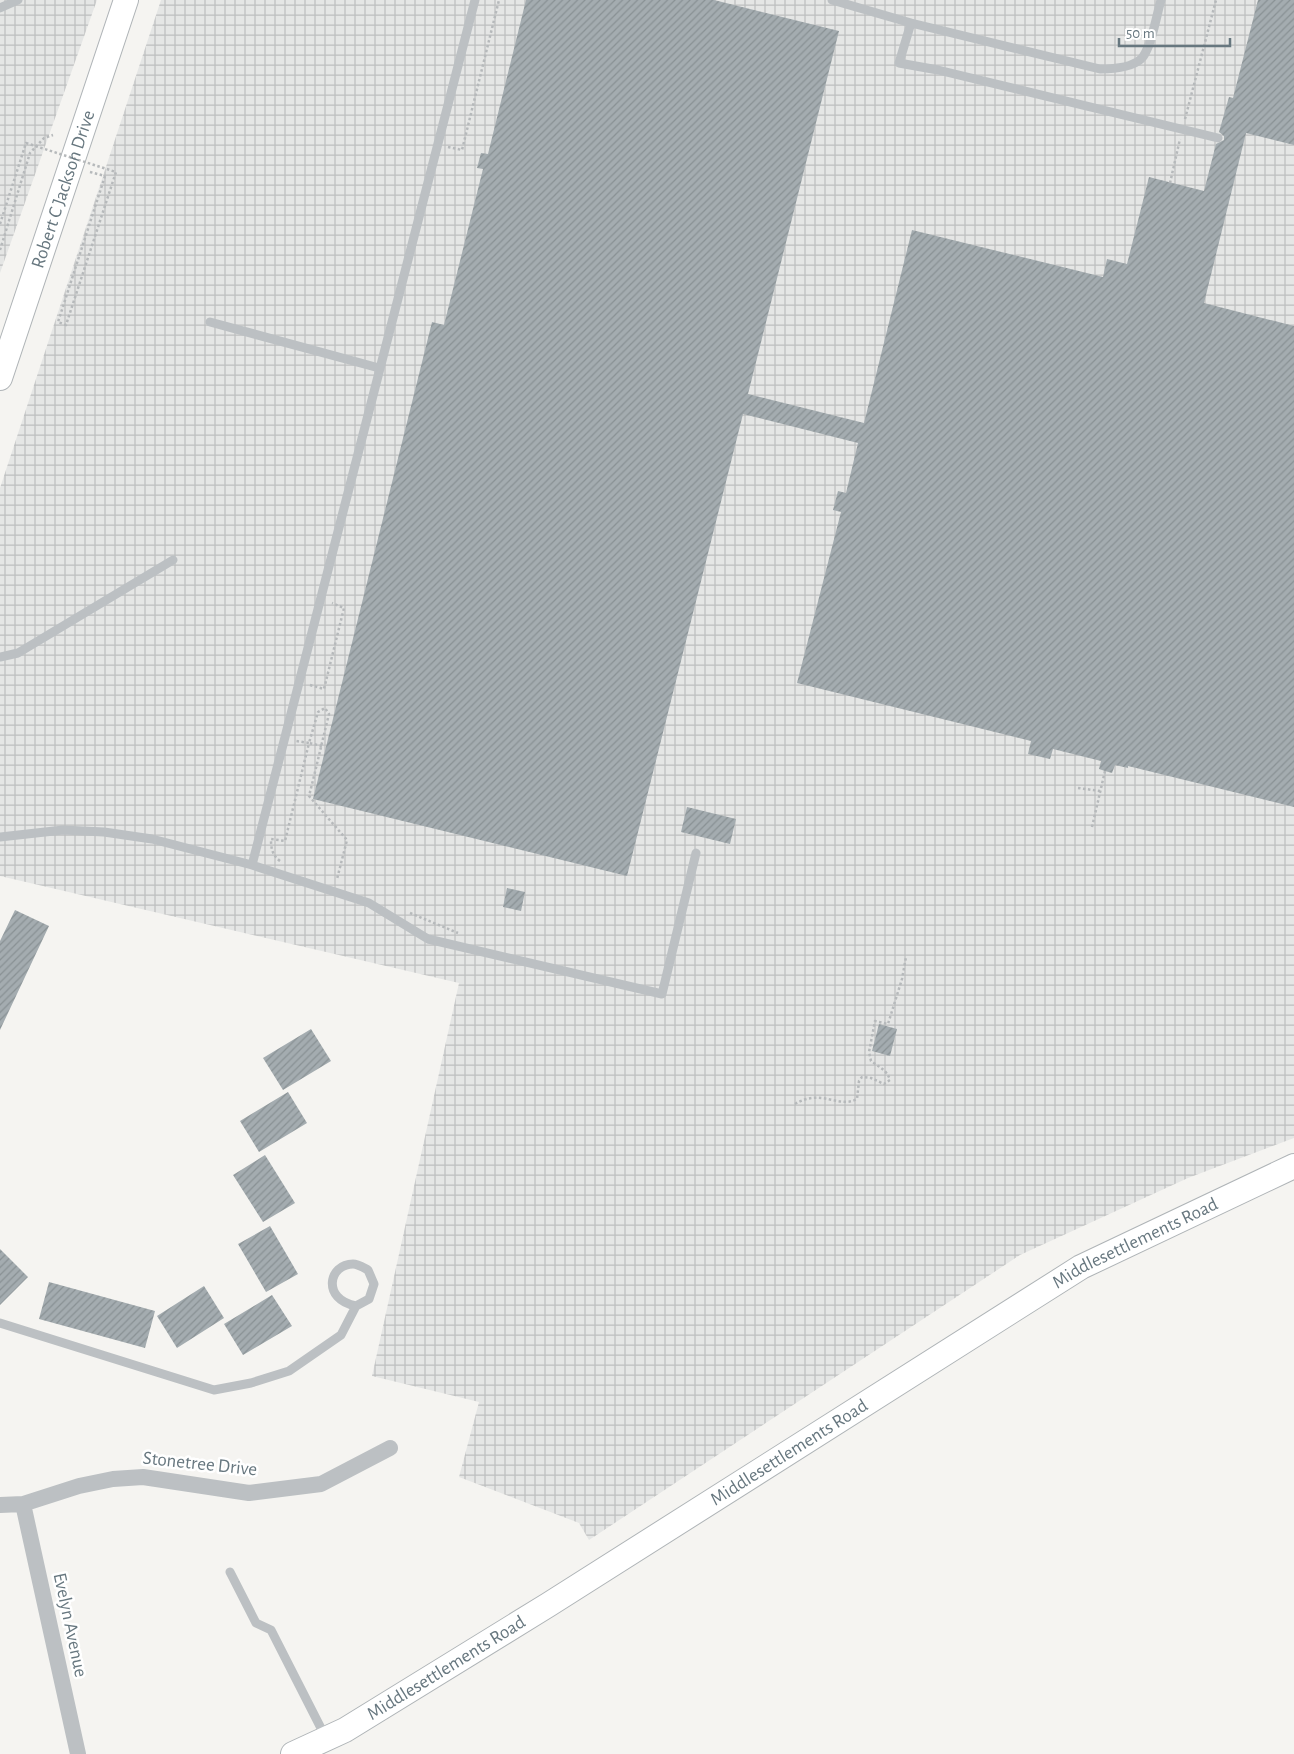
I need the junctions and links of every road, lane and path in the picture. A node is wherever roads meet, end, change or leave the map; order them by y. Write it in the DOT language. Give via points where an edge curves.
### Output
graph roads {
  1 [pos="18,0"];
  2 [pos="126,0"];
  3 [pos="475,0"];
  4 [pos="499,0"];
  5 [pos="832,0"];
  6 [pos="1161,0"];
  7 [pos="1216,0"];
  8 [pos="0,8"];
  9 [pos="911,23"];
  10 [pos="1182,128"];
  11 [pos="53,135"];
  12 [pos="1218,138"];
  13 [pos="448,147"];
  14 [pos="90,172"];
  15 [pos="1170,182"];
  16 [pos="0,224"];
  17 [pos="0,250"];
  18 [pos="210,322"];
  19 [pos="379,368"];
  20 [pos="0,378"];
  21 [pos="173,560"];
  22 [pos="334,595"];
  23 [pos="0,657"];
  24 [pos="308,694"];
  25 [pos="295,740"];
  26 [pos="309,743"];
  27 [pos="322,746"];
  28 [pos="1105,771"];
  29 [pos="1078,788"];
  30 [pos="1100,791"];
  31 [pos="1092,826"];
  32 [pos="0,837"];
  33 [pos="696,853"];
  34 [pos="282,862"];
  35 [pos="252,865"];
  36 [pos="328,877"];
  37 [pos="402,910"];
  38 [pos="464,935"];
  39 [pos="906,957"];
  40 [pos="795,1104"];
  41 [pos="1294,1166"];
  42 [pos="356,1306"];
  43 [pos="0,1323"];
  44 [pos="390,1448"];
  45 [pos="23,1504"];
  46 [pos="0,1505"];
  47 [pos="230,1572"];
  48 [pos="326,1738"];
  49 [pos="78,1754"];
  50 [pos="293,1754"];
  1 -- 8 [label="lane"];
  2 -- 20 [label="street, Robert C Jackson Drive"];
  3 -- 19 [label="lane"];
  4 -- 13 [label="path" via="462,150"];
  5 -- 9 [label="lane"];
  6 -- 9 [label="lane" via="1141,59 1118,69 1100,69"];
  7 -- 10 [label="path"];
  9 -- 10 [label="lane" via="899,63"];
  10 -- 12 [label="lane"];
  10 -- 15 [label="path"];
  11 -- 17 [label="path" via="44,138 30,153"];
  14 -- 16 [label="path, bridge" via="106,176 58,322 66,325 116,172 26,143"];
  18 -- 19 [label="lane"];
  19 -- 35 [label="lane"];
  21 -- 23 [label="lane" via="18,653"];
  22 -- 24 [label="path" via="331,604 344,608 324,689 310,685"];
  25 -- 26 [label="path"];
  26 -- 27 [label="path"];
  26 -- 27 [label="path" via="318,712 326,708 329,714"];
  26 -- 34 [label="path" via="285,842 271,839 275,857"];
  27 -- 36 [label="path" via="310,796 347,840 338,880"];
  28 -- 30 [label="path"];
  29 -- 30 [label="path"];
  30 -- 31 [label="path"];
  32 -- 35 [label="lane" via="63,830 104,832 152,839"];
  33 -- 35 [label="lane" via="662,994 428,939 369,903"];
  37 -- 38 [label="path"];
  39 -- 40 [label="path" via="888,1024 875,1021 870,1042 871,1061 882,1068 890,1080 884,1084 862,1078 857,1099 850,1103 814,1097"];
  41 -- 48 [label="street, Middlesettlements Road" via="1081,1267 548,1605 346,1730"];
  42 -- 42 [label="lane" via="369,1299 374,1284 368,1270 354,1264 341,1268 332,1279 333,1293 342,1304"];
  42 -- 43 [label="lane" via="341,1335 289,1370 251,1383 214,1390"];
  44 -- 45 [label="street, Stonetree Drive" via="321,1484 250,1492 143,1477 128,1478 79,1486"];
  45 -- 46 [label="street, Stonetree Drive"];
  45 -- 49 [label="street, Evelyn Avenue"];
  47 -- 48 [label="lane" via="256,1623 271,1630"];
  48 -- 50 [label="street, Middlesettlements Road"];
}
